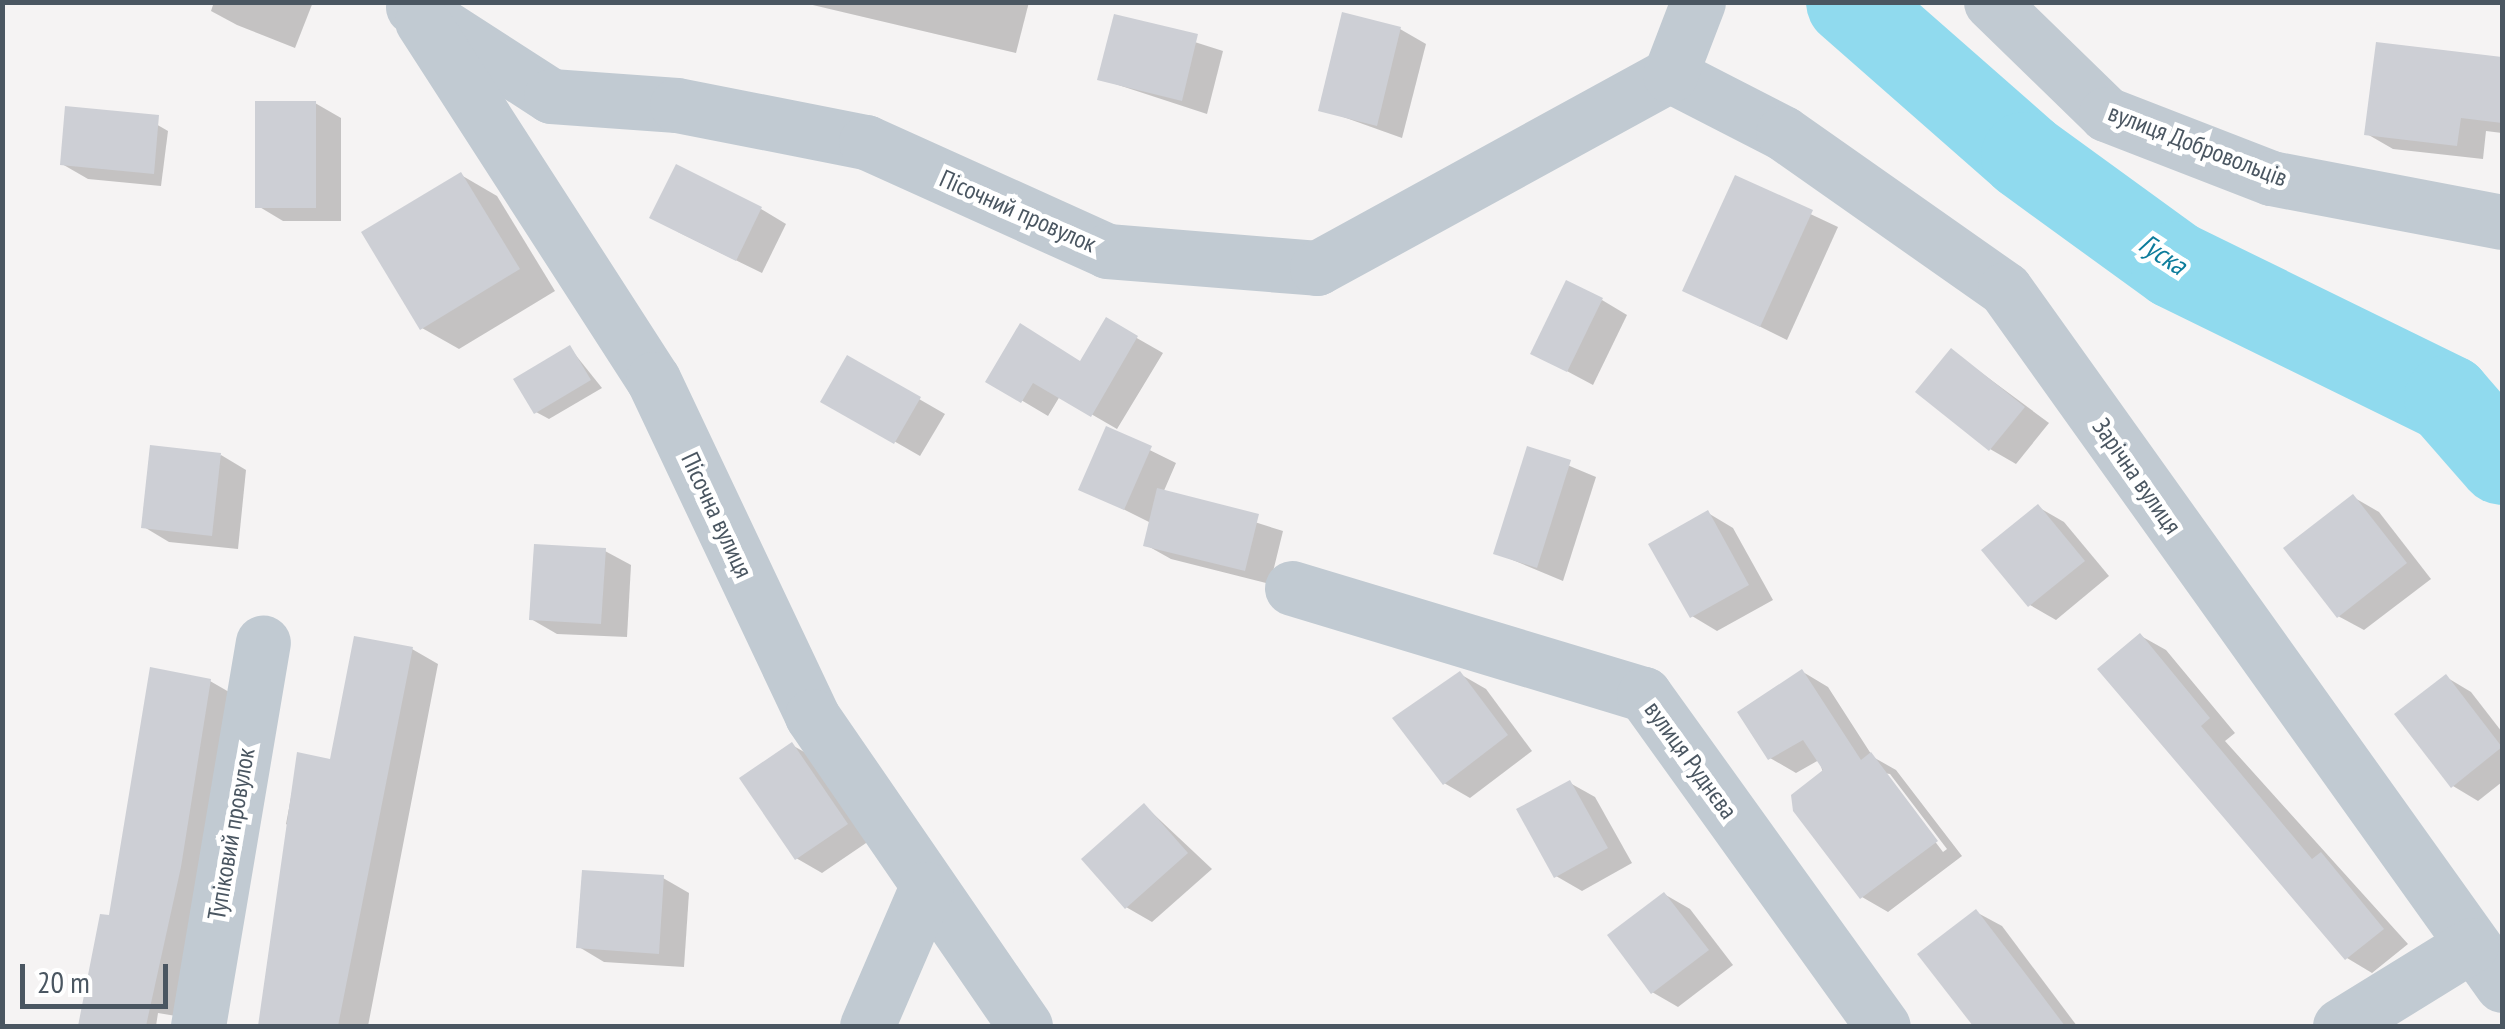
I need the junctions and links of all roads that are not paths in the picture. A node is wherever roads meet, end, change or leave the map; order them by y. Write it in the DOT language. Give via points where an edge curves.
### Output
graph roads {
  1 [pos="1698,2"];
  2 [pos="1991,2"];
  3 [pos="411,4"];
  4 [pos="1670,75"];
  5 [pos="2502,222"];
  6 [pos="1292,588"];
  7 [pos="263,642"];
  8 [pos="926,889"];
  9 [pos="2487,965"];
  10 [pos="198,1026"];
  11 [pos="866,1026"];
  12 [pos="1025,1026"];
  13 [pos="1883,1026"];
  14 [pos="2340,1026"];
  1 -- 4 [label="street"];
  2 -- 5 [label="street, вулиця Добровольців" via="2106,114 2271,178"];
  3 -- 4 [label="street, Пісочний провулок" via="551,96 677,105 866,142 1107,251 1318,268"];
  3 -- 8 [label="street, Пісочна вулиця" via="653,379 812,716"];
  4 -- 9 [label="street, Зарічна вулиця" via="1783,134 2005,289"];
  6 -- 13 [label="street, вулиця Руднєва" via="1644,694"];
  7 -- 10 [label="street, Тупіковий провулок"];
  8 -- 11 [label="street"];
  8 -- 12 [label="street, Пісочна вулиця"];
  9 -- 14 [label="street"];
}
